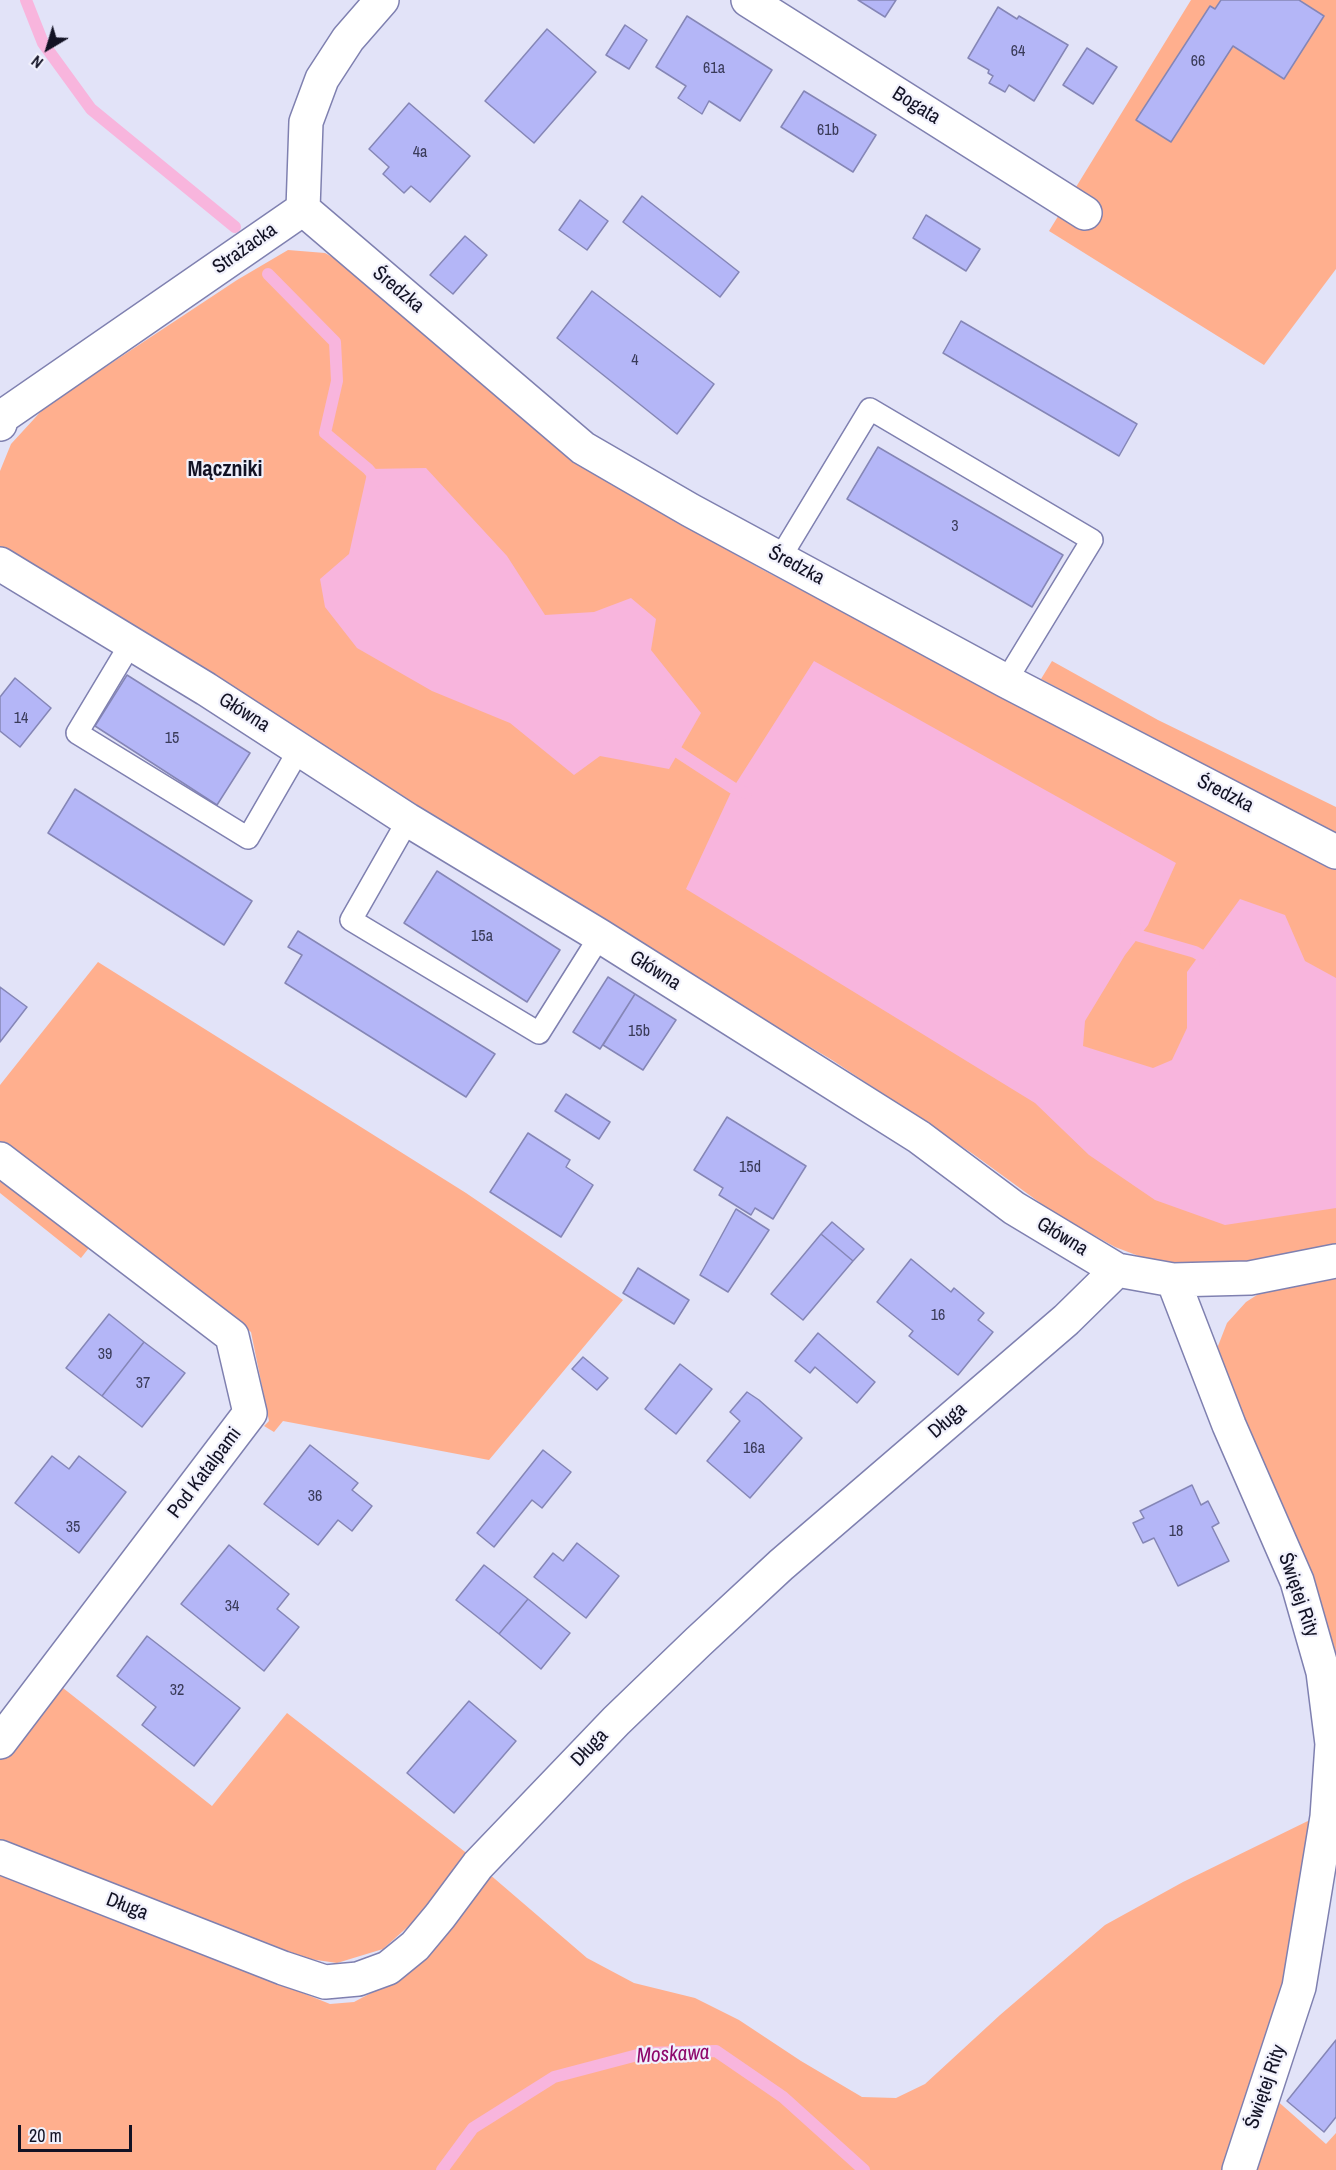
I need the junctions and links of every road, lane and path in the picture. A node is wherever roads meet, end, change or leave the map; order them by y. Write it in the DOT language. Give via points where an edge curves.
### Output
graph roads {
  1 [pos="382,0"];
  2 [pos="748,0"];
  3 [pos="303,209"];
  4 [pos="1085,213"];
  5 [pos="1,420"];
  6 [pos="780,558"];
  7 [pos="0,564"];
  8 [pos="131,643"];
  9 [pos="1006,681"];
  10 [pos="300,748"];
  11 [pos="408,820"];
  12 [pos="1336,852"];
  13 [pos="600,936"];
  14 [pos="0,1159"];
  15 [pos="1336,1261"];
  16 [pos="1117,1270"];
  17 [pos="1173,1280"];
  18 [pos="0,1742"];
  19 [pos="0,1857"];
  20 [pos="1239,2170"];
  1 -- 3 [label="street" via="348,39 322,79 306,122"];
  2 -- 4 [label="street, Bogata"];
  3 -- 5 [label="street, Strażacka"];
  3 -- 6 [label="street, Średzka" via="584,448"];
  6 -- 9 [label="street, Średzka"];
  6 -- 9 [label="lane" via="870,409 1092,540"];
  7 -- 8 [label="street, Główna"];
  8 -- 10 [label="street, Główna"];
  8 -- 10 [label="lane" via="77,733 248,838"];
  9 -- 12 [label="street, Średzka"];
  10 -- 11 [label="street, Główna"];
  11 -- 13 [label="street, Główna"];
  11 -- 13 [label="lane" via="351,920 539,1032"];
  13 -- 16 [label="street, Główna" via="919,1137 1014,1208"];
  14 -- 18 [label="street, Pod Katalpami" via="232,1336 250,1413"];
  15 -- 17 [label="street, Główna" via="1250,1278"];
  16 -- 17 [label="street, Główna"];
  16 -- 19 [label="street, Długa" via="1066,1320 781,1565 698,1642 478,1864 415,1946 388,1968 358,1979 325,1982"];
  17 -- 20 [label="street, Świętej Rity" via="1229,1425 1297,1581 1323,1672 1332,1744 1326,1817 1299,1987"];
}
